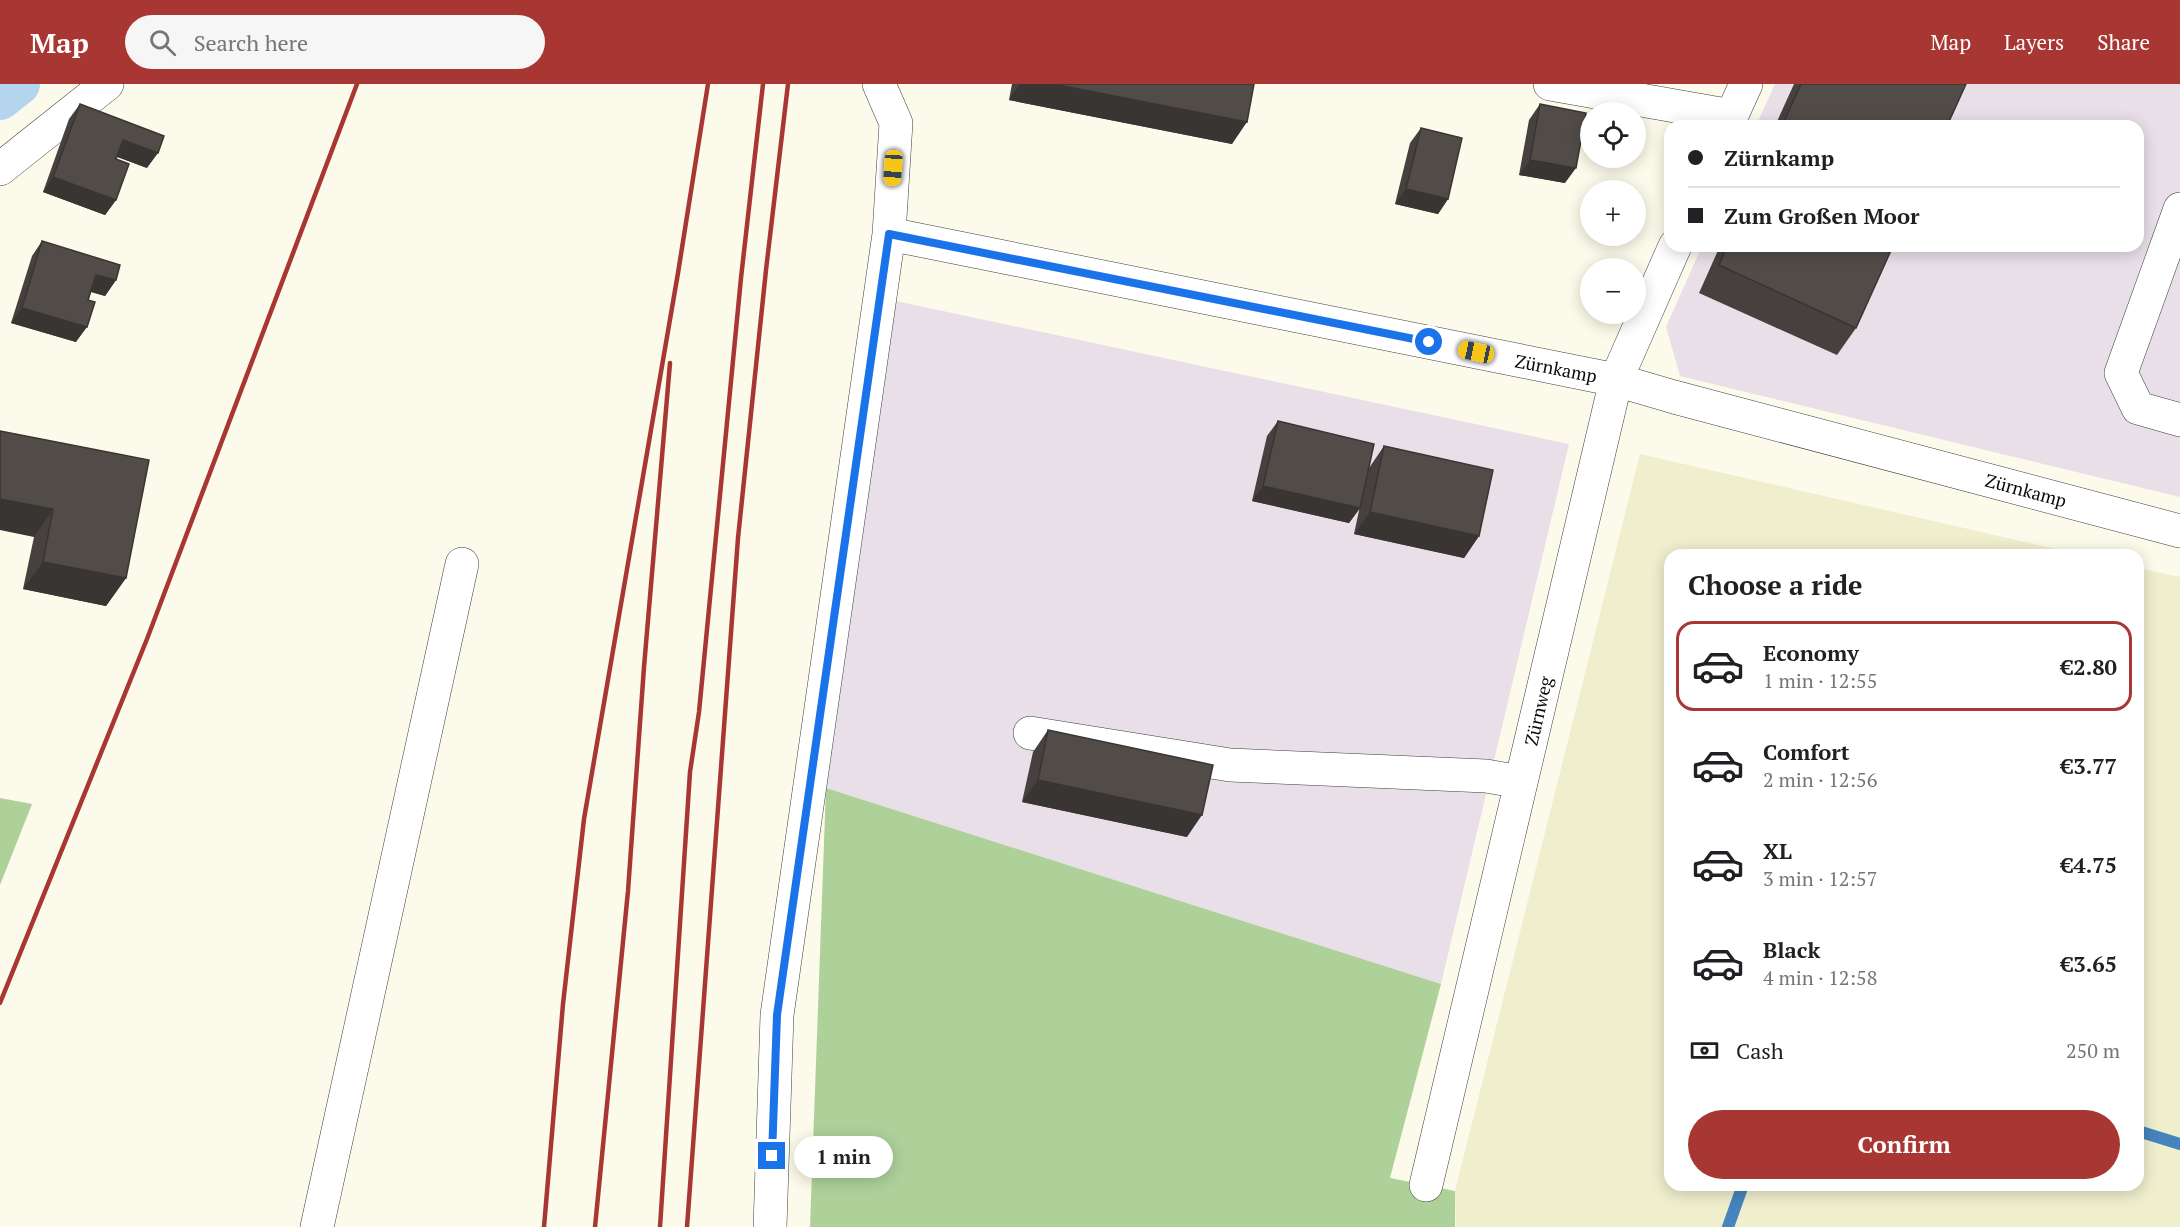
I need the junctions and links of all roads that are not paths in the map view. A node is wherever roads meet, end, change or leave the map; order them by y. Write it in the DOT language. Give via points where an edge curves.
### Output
graph roads {
  1 [pos="107,84"];
  2 [pos="879,84"];
  3 [pos="1550,84"];
  4 [pos="1746,84"];
  5 [pos="1725,120"];
  6 [pos="1730,120"];
  7 [pos="0,169"];
  8 [pos="2180,209"];
  9 [pos="889,234"];
  10 [pos="1672,252"];
  11 [pos="1616,380"];
  12 [pos="2180,420"];
  13 [pos="2180,531"];
  14 [pos="462,564"];
  15 [pos="1030,734"];
  16 [pos="1521,782"];
  17 [pos="1426,1185"];
  18 [pos="317,1227"];
  19 [pos="770,1227"];
  1 -- 7 [label="street"];
  2 -- 9 [label="street" via="896,123"];
  3 -- 5 [label="street"];
  4 -- 6 [label="street"];
  8 -- 12 [label="street" via="2121,373 2138,408"];
  9 -- 11 [label="street, Zürnkamp"];
  9 -- 19 [label="street" via="777,1015"];
  10 -- 11 [label="street, Zürnweg"];
  11 -- 13 [label="street, Zürnkamp"];
  11 -- 16 [label="street, Zürnweg"];
  14 -- 18 [label="street"];
  15 -- 16 [label="street" via="1230,765 1486,776"];
  16 -- 17 [label="street, Zürnweg"];
}
